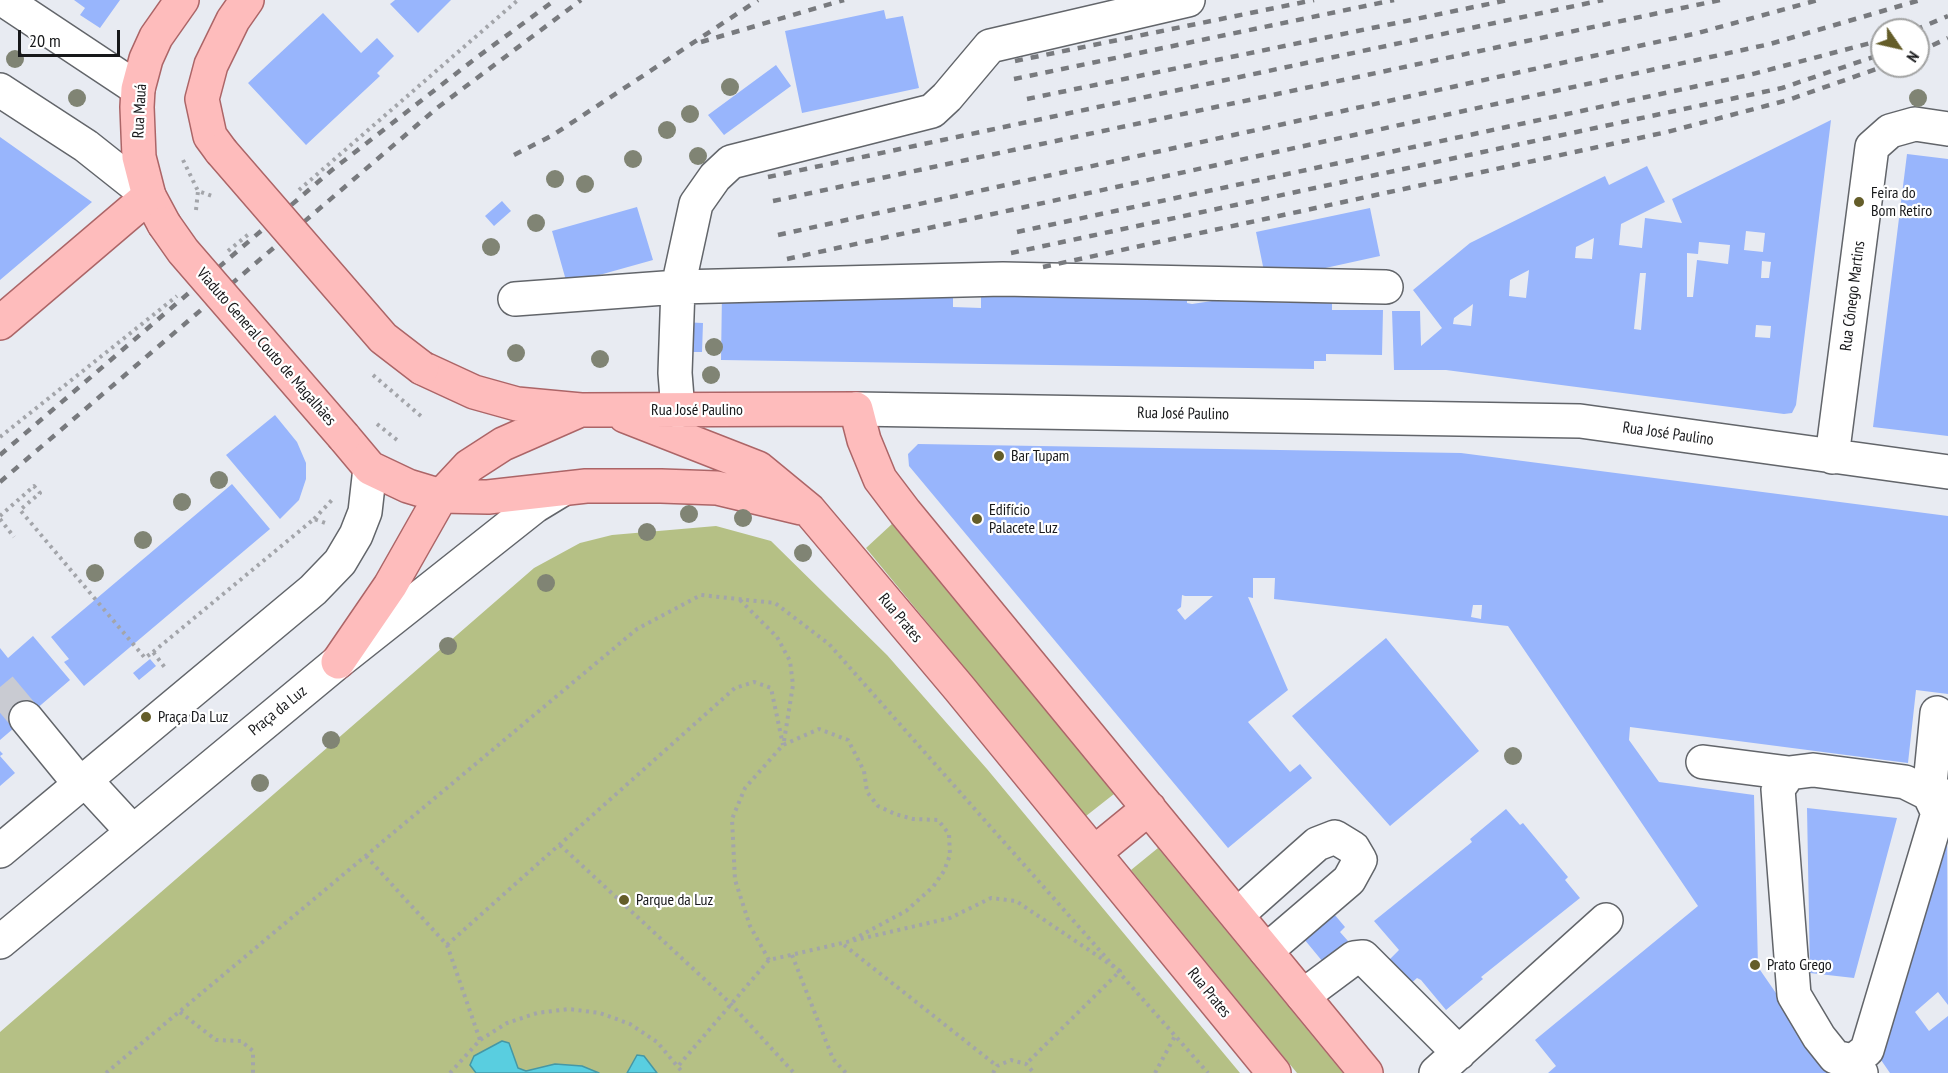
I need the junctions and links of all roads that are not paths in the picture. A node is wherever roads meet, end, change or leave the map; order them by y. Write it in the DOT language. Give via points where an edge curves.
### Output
graph roads {
  1 [pos="4,0"];
  2 [pos="182,0"];
  3 [pos="247,0"];
  4 [pos="1188,0"];
  5 [pos="138,88"];
  6 [pos="0,90"];
  7 [pos="1948,129"];
  8 [pos="156,210"];
  9 [pos="678,286"];
  10 [pos="1386,287"];
  11 [pos="515,299"];
  12 [pos="0,323"];
  13 [pos="856,409"];
  14 [pos="597,410"];
  15 [pos="678,411"];
  16 [pos="1832,457"];
  17 [pos="370,468"];
  18 [pos="1948,472"];
  19 [pos="564,489"];
  20 [pos="441,496"];
  21 [pos="809,510"];
  22 [pos="338,662"];
  23 [pos="1937,713"];
  24 [pos="26,718"];
  25 [pos="1703,762"];
  26 [pos="1789,773"];
  27 [pos="83,782"];
  28 [pos="1939,795"];
  29 [pos="1149,808"];
  30 [pos="132,831"];
  31 [pos="0,851"];
  32 [pos="1094,853"];
  33 [pos="1237,915"];
  34 [pos="1606,920"];
  35 [pos="0,942"];
  36 [pos="1266,951"];
  37 [pos="1303,996"];
  38 [pos="1447,1063"];
  39 [pos="1857,1067"];
  40 [pos="1274,1073"];
  41 [pos="1366,1073"];
  1 -- 5 [label="street"];
  2 -- 5 [label="main road, Rua Mauá" via="156,38"];
  3 -- 14 [label="main road, Rua José Paulino, bridge" via="211,65 202,99 210,136 221,152 383,338 410,361 474,392 517,404"];
  4 -- 9 [label="street" via="990,46 932,111 731,162 696,204"];
  5 -- 8 [label="main road, Rua Mauá" via="139,158"];
  6 -- 8 [label="street" via="86,146"];
  7 -- 16 [label="street, Rua Cônego Martins" via="1915,124 1890,131 1872,147"];
  8 -- 12 [label="main road"];
  8 -- 17 [label="main road, Viaduto General Couto de Magalhães, bridge" via="183,251"];
  9 -- 10 [label="street" via="1003,279"];
  9 -- 11 [label="street"];
  9 -- 15 [label="street"];
  13 -- 15 [label="main road, Rua José Paulino"];
  13 -- 16 [label="street, Rua José Paulino" via="1580,422"];
  13 -- 29 [label="main road" via="880,479"];
  14 -- 15 [label="main road, Rua José Paulino"];
  14 -- 20 [label="main road" via="503,444 469,466"];
  14 -- 21 [label="main road, Rua Prates" via="758,468"];
  16 -- 18 [label="street, Rua José Paulino"];
  17 -- 20 [label="main road"];
  17 -- 27 [label="street" via="365,512 340,562 313,590"];
  19 -- 20 [label="main road" via="488,497"];
  19 -- 21 [label="main road" via="717,488"];
  19 -- 22 [label="street, Praça da Luz" via="536,506"];
  20 -- 22 [label="main road" via="390,585"];
  21 -- 32 [label="main road, Rua Prates"];
  22 -- 30 [label="street, Praça da Luz"];
  23 -- 28 [label="street"];
  24 -- 27 [label="street"];
  25 -- 26 [label="street"];
  26 -- 28 [label="street" via="1813,770 1905,782"];
  26 -- 39 [label="street" via="1778,789 1794,995 1835,1057"];
  27 -- 30 [label="street"];
  27 -- 31 [label="street"];
  28 -- 39 [label="street" via="1934,832 1867,1050"];
  29 -- 32 [label="main road"];
  29 -- 33 [label="main road"];
  30 -- 35 [label="street, Praça da Luz"];
  32 -- 40 [label="main road, Rua Prates"];
  33 -- 36 [label="main road"];
  33 -- 36 [label="street" via="1317,844 1335,837 1353,848 1360,860 1349,880"];
  34 -- 38 [label="street"];
  36 -- 37 [label="main road"];
  37 -- 38 [label="street" via="1354,958 1363,957 1372,963"];
  37 -- 41 [label="main road"];
}
